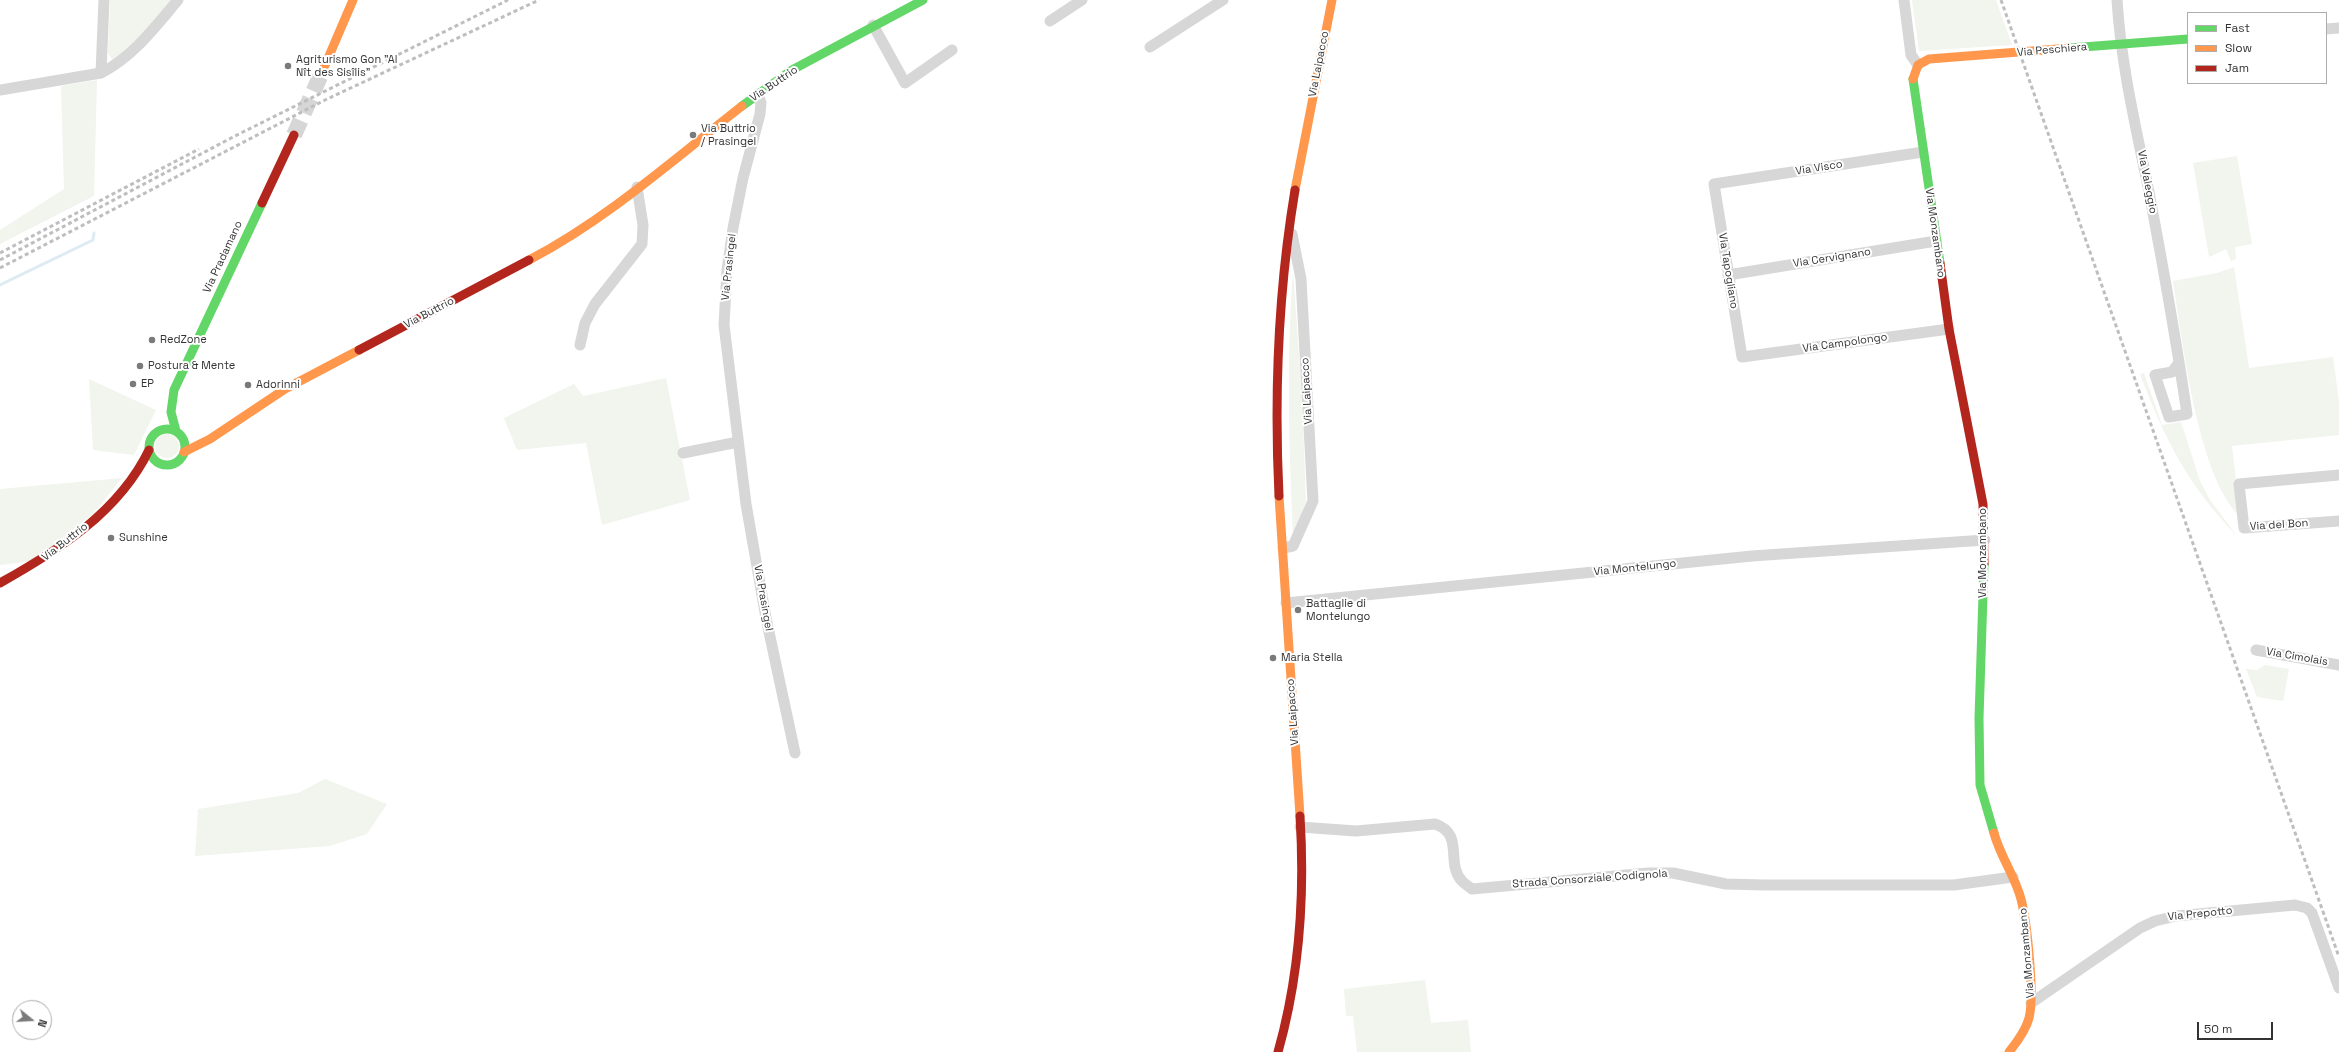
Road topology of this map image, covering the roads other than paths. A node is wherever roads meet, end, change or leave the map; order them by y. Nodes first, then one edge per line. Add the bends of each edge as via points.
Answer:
1 (104, 0) edge
2 (178, 0) edge
3 (353, 0) edge
4 (923, 0) edge
5 (1082, 0) edge
6 (1222, 0) edge
7 (1332, 0) edge
8 (1904, 0) edge
9 (2117, 0) edge
10 (1050, 21) dead end
11 (873, 25) junction
12 (2339, 28) edge
13 (2327, 29) edge
14 (2187, 39) edge
15 (2120, 44) junction
16 (1150, 47) dead end
17 (952, 50) dead end
18 (1918, 65) junction
19 (323, 70) tunnel mouth
20 (101, 73) junction
21 (0, 90) edge
22 (758, 94) junction
23 (294, 135) tunnel mouth
24 (1923, 152) junction
25 (1714, 184) joint
26 (637, 187) junction
27 (1290, 224) junction
28 (1936, 241) junction
29 (1728, 275) junction
30 (1949, 329) junction
31 (580, 345) dead end
32 (1742, 358) joint
33 (2179, 363) junction
34 (174, 390) junction
35 (177, 432) junction
36 (218, 432) junction
37 (154, 434) junction
38 (738, 442) junction
39 (149, 450) junction
40 (184, 452) junction
41 (683, 453) dead end
42 (168, 464) junction
43 (2339, 475) edge
44 (123, 492) junction
45 (2339, 521) edge
46 (1985, 540) junction
47 (1283, 548) junction
48 (0, 583) edge
49 (1286, 603) junction
50 (2256, 650) dead end
51 (2339, 665) edge
52 (795, 753) dead end
53 (1300, 827) junction
54 (2013, 877) junction
55 (2339, 988) edge
56 (2031, 1003) junction
57 (1278, 1052) edge
58 (2008, 1052) edge

1 - 20 street
2 - 20 street via 130,53 115,66
3 - 19 street
4 - 11 street, Via Buttrio
5 - 10 street
6 - 16 street
7 - 27 street, Via Laipacco
8 - 18 street via 1911,55
9 - 15 street, Via Valeggio
11 - 17 street via 905,83
11 - 22 street, Via Buttrio via 792,70
12 - 13 street
14 - 15 street, Via Peschiera
15 - 18 street, Via Peschiera via 1928,59
15 - 33 street, Via Valeggio
18 - 24 street, Via Monzambano via 1913,77
20 - 21 street
22 - 26 street, Via Buttrio
22 - 38 street, Via Prasingel via 761,103 760,114 738,202 727,270 724,310
23 - 34 street, Via Pradamano
24 - 25 street, Via Visco
24 - 28 street, Via Monzambano
25 - 29 street, Via Tapogliano
26 - 31 street via 643,225 642,244 594,304 585,323
26 - 36 street, Via Buttrio via 601,216 558,245 284,389
27 - 47 street, Via Laipacco via 1283,267 1276,355 1276,411
27 - 47 street, Via Laipacco via 1301,279 1312,501 1293,546
28 - 29 street, Via Cervignano
28 - 30 street, Via Monzambano
29 - 32 street, Via Tapogliano
30 - 32 street, Via Campolongo
30 - 46 street, Via Monzambano via 1976,460 1983,504
33 - 33 street, Via Valeggio via 2172,372 2156,375 2169,417 2187,414
34 - 35 street, Via Pradamano via 170,412
34 - 37 street, Via Pradamano
35 - 36 street, Via Buttrio via 196,437
35 - 37 street, Via Buttrio via 167,429
35 - 40 street via 184,442
36 - 40 street, Via Buttrio
37 - 39 street, Via Buttrio
38 - 41 street
38 - 52 street, Via Prasingel via 766,618
39 - 42 street via 156,461
39 - 44 street, Via Buttrio via 141,469
40 - 42 street, Via Buttrio via 179,459
42 - 44 street, Via Buttrio
43 - 45 street, Via del Bon via 2239,484 2244,528
44 - 48 street, Via Buttrio via 60,548
46 - 49 street, Via Montelungo via 1752,556
46 - 54 street, Via Monzambano via 1979,718 1980,785 1996,837
47 - 49 street, Via Laipacco
49 - 53 street, Via Laipacco
50 - 51 street, Via Cimolais
53 - 54 street, Strada Consorziale Codignola via 1326,830 1377,829 1435,824 1446,828 1451,836 1456,870 1461,881 1472,888 1648,873 1673,873 1726,884 1764,885 1954,885
53 - 57 street, Via Laipacco via 1302,916 1299,956
54 - 56 street, Via Monzambano via 2022,898
55 - 56 street, Via Prepotto via 2312,913 2307,908 2295,905 2155,920
56 - 58 street, Via Monzambano via 2029,1018 2020,1037

